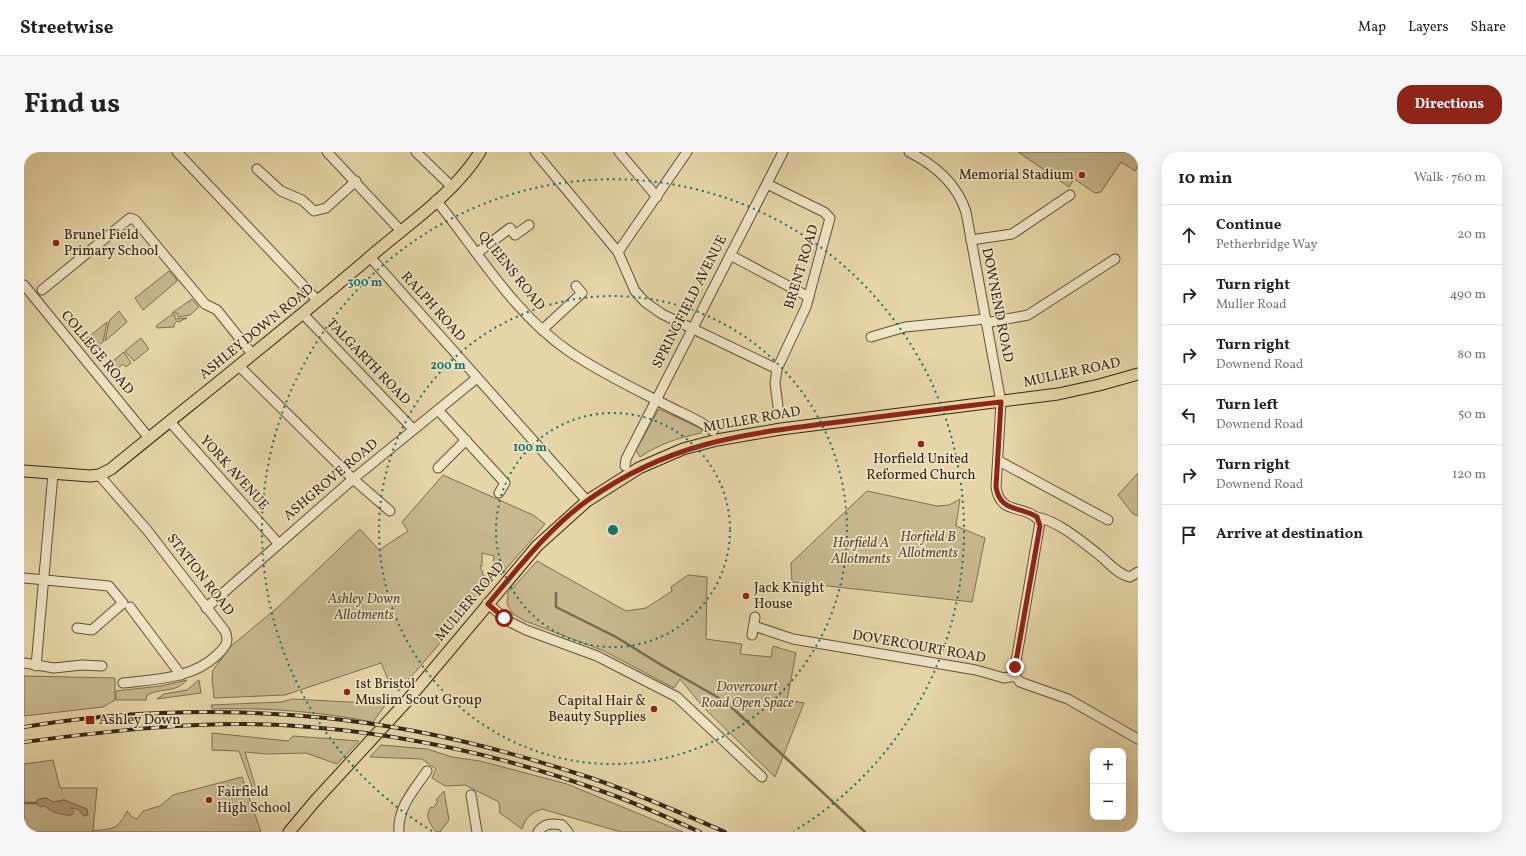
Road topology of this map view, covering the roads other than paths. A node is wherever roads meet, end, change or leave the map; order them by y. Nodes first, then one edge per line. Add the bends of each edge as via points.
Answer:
1 (177, 152) edge
2 (327, 152) edge
3 (416, 152) edge
4 (480, 152) edge
5 (535, 152) edge
6 (619, 152) edge
7 (687, 152) edge
8 (783, 152) edge
9 (909, 152) edge
10 (257, 169) dead end
11 (356, 181) junction
12 (767, 184) junction
13 (452, 187) junction
14 (1070, 194) dead end
15 (657, 197) junction
16 (436, 200) junction
17 (529, 224) dead end
18 (401, 231) junction
19 (971, 240) junction
20 (618, 252) junction
21 (477, 253) junction
22 (730, 255) junction
23 (370, 257) junction
24 (1115, 259) dead end
25 (24, 285) edge
26 (576, 286) dead end
27 (42, 290) dead end
28 (809, 297) junction
29 (318, 301) junction
30 (303, 314) junction
31 (986, 321) junction
32 (692, 328) junction
33 (542, 330) junction
34 (871, 337) dead end
35 (253, 355) junction
36 (239, 366) junction
37 (777, 369) junction
38 (1138, 374) edge
39 (477, 378) junction
40 (656, 400) junction
41 (1001, 402) junction
42 (438, 410) junction
43 (780, 421) junction
44 (170, 422) junction
45 (413, 429) junction
46 (713, 431) dead end
47 (149, 438) junction
48 (466, 440) junction
49 (999, 461) junction
50 (625, 466) dead end
51 (438, 468) dead end
52 (24, 471) edge
53 (53, 474) junction
54 (99, 475) junction
55 (353, 479) junction
56 (499, 493) dead end
57 (587, 501) junction
58 (390, 511) dead end
59 (1037, 517) junction
60 (1108, 520) dead end
61 (278, 543) junction
62 (1138, 572) edge
63 (24, 578) edge
64 (45, 580) junction
65 (488, 604) junction
66 (130, 607) dead end
67 (206, 608) junction
68 (754, 626) dead end
69 (77, 628) dead end
70 (24, 663) edge
71 (36, 666) junction
72 (102, 666) dead end
73 (180, 675) junction
74 (1015, 676) junction
75 (123, 683) dead end
76 (1138, 739) edge
77 (427, 777) dead end
78 (762, 777) dead end
79 (471, 795) dead end
80 (289, 832) edge
81 (399, 832) edge
82 (478, 832) edge
83 (538, 832) edge
84 (568, 832) edge

1 - 29 street
2 - 11 street
3 - 13 street
4 - 13 main road, ASHLEY DOWN ROAD via 470,169
5 - 20 street
6 - 15 street
7 - 15 street
8 - 12 street, SPRINGFIELD AVENUE
9 - 19 street, DOWNEND ROAD via 936,169 957,190 966,212
10 - 11 street via 281,191 302,200 314,211 326,208
11 - 18 street
12 - 22 street, SPRINGFIELD AVENUE
12 - 28 street, BRENT ROAD via 830,217
13 - 16 main road, ASHLEY DOWN ROAD
14 - 19 street via 1012,234
15 - 20 street
16 - 18 main road, ASHLEY DOWN ROAD
16 - 21 street, QUEENS ROAD
17 - 21 street via 515,235 510,228
18 - 23 main road, ASHLEY DOWN ROAD
19 - 31 street, DOWNEND ROAD
20 - 32 street via 635,291 644,302
21 - 33 street, QUEENS ROAD via 511,297
22 - 28 street
22 - 32 street, SPRINGFIELD AVENUE
23 - 29 main road, ASHLEY DOWN ROAD
23 - 39 street, RALPH ROAD
24 - 31 street via 1028,315
25 - 47 street, COLLEGE ROAD
26 - 33 street via 582,293
27 - 35 street via 130,218 135,220 205,304 217,310
28 - 37 street, BRENT ROAD
29 - 30 main road, ASHLEY DOWN ROAD
30 - 35 main road, ASHLEY DOWN ROAD
30 - 45 street, TALGARTH ROAD
31 - 34 street via 905,327
31 - 41 street, DOWNEND ROAD
32 - 37 street
32 - 40 street, SPRINGFIELD AVENUE
33 - 40 street, QUEENS ROAD via 604,373
35 - 36 main road, ASHLEY DOWN ROAD
36 - 44 main road, ASHLEY DOWN ROAD
36 - 55 street
37 - 43 street, BRENT ROAD
38 - 41 main road, MULLER ROAD via 1100,386
39 - 42 street, ASHGROVE ROAD
39 - 57 street, RALPH ROAD
40 - 46 street, QUEENS ROAD
40 - 50 street, SPRINGFIELD AVENUE
41 - 43 main road, MULLER ROAD
41 - 49 street, DOWNEND ROAD
42 - 45 street, ASHGROVE ROAD
42 - 48 street
43 - 57 main road, MULLER ROAD via 683,450 639,468
44 - 47 main road, ASHLEY DOWN ROAD
44 - 61 street, YORK AVENUE
45 - 55 street, ASHGROVE ROAD
47 - 54 main road, ASHLEY DOWN ROAD via 111,469
48 - 51 street
48 - 56 street via 505,483
49 - 59 street, DOWNEND ROAD via 996,487 1001,502
49 - 60 street
52 - 53 main road
53 - 54 main road
53 - 64 street
54 - 67 street, STATION ROAD via 147,530
55 - 58 street
55 - 61 street, ASHGROVE ROAD
57 - 65 main road, MULLER ROAD via 537,546
59 - 62 street, DOWNEND ROAD via 1052,522 1124,575 1132,576
59 - 74 street via 1040,526
61 - 67 street, ASHGROVE ROAD
63 - 64 street
64 - 69 street via 109,586 123,603 92,630
64 - 71 street
65 - 78 street via 508,621 526,630 597,656 677,697
65 - 80 main road, MULLER ROAD via 406,702
66 - 73 street
67 - 73 street, STATION ROAD via 225,631 228,642 202,667
68 - 74 street, DOVERCOURT ROAD via 798,640 976,670 1004,678
70 - 71 street
71 - 72 street
73 - 75 street, STATION ROAD
74 - 76 street via 1020,682 1068,699
77 - 81 street via 404,805 399,818
79 - 82 street
83 - 84 street via 553,823 562,825

